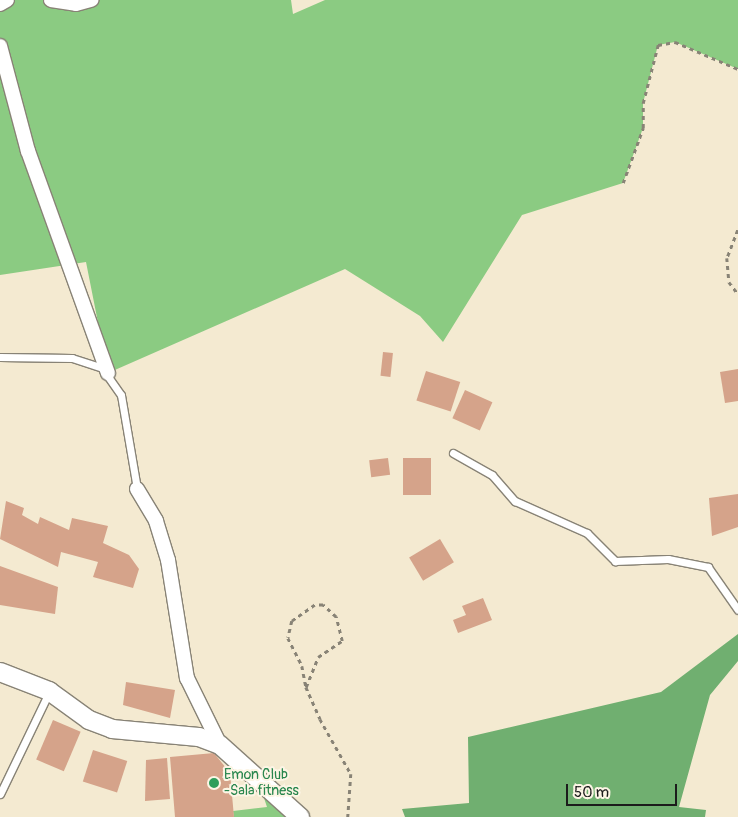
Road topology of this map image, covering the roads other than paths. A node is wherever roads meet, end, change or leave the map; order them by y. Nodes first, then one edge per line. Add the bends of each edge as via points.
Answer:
1 (7, 0) edge
2 (51, 0) edge
3 (91, 0) edge
4 (0, 4) edge
5 (0, 46) edge
6 (0, 358) edge
7 (108, 373) junction
8 (453, 453) dead end
9 (137, 489) joint
10 (738, 610) edge
11 (0, 672) edge
12 (49, 691) junction
13 (220, 745) junction
14 (0, 794) edge
15 (300, 817) edge

1 - 4 street
2 - 3 street via 76,4
5 - 7 street via 28,151
6 - 7 lane via 72,358
7 - 9 lane via 121,395
8 - 10 lane via 492,475 515,501 587,533 615,561 632,564 668,558 708,567
9 - 13 street via 156,521 168,560 187,678
11 - 12 street
12 - 13 street via 89,720 112,730 199,737
12 - 14 lane
13 - 15 street

